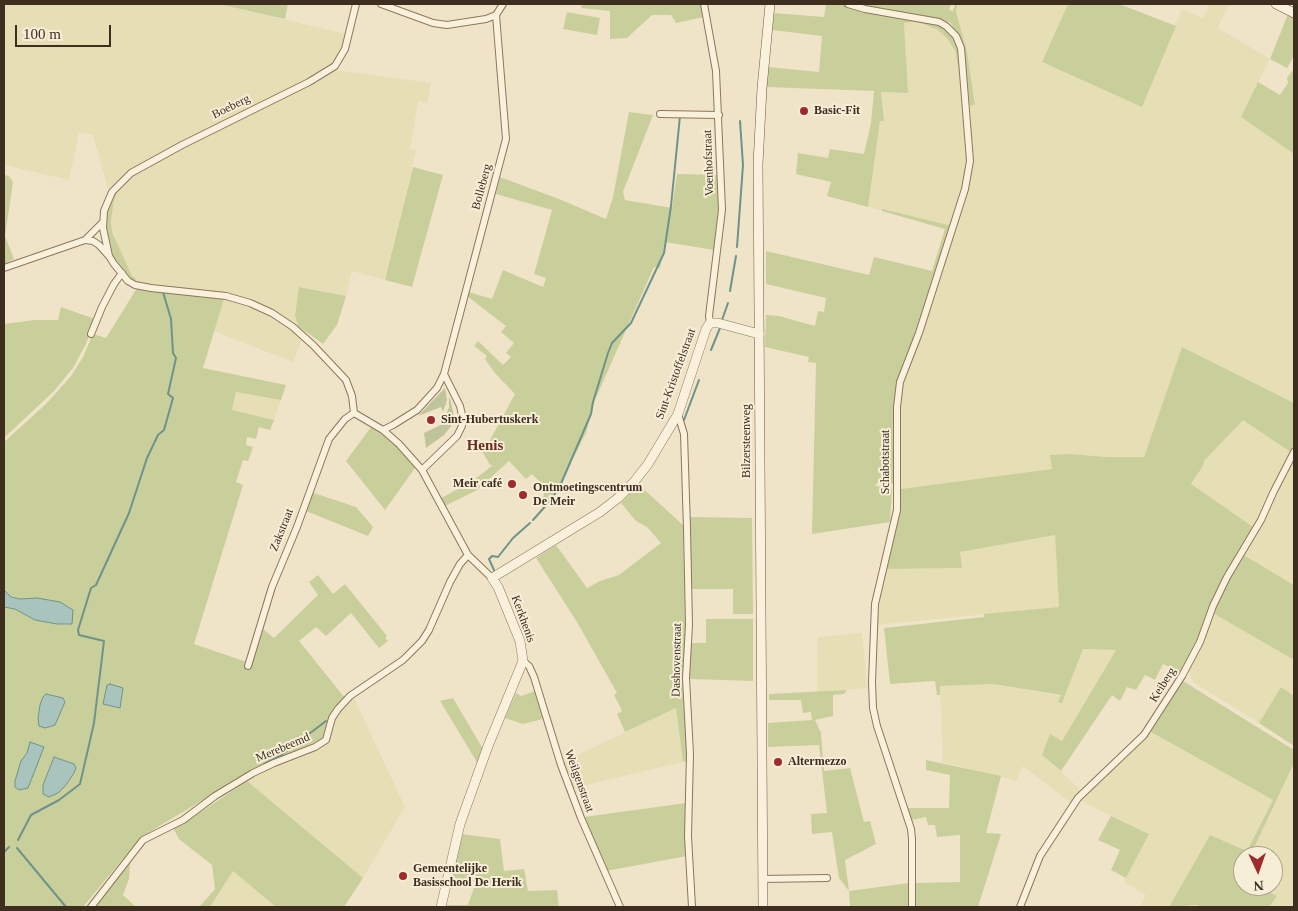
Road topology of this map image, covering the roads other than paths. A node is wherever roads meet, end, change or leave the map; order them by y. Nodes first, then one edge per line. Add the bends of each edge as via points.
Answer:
1 (356, 4) edge
2 (381, 4) edge
3 (503, 4) edge
4 (704, 4) edge
5 (770, 4) edge
6 (848, 4) edge
7 (1276, 4) edge
8 (1294, 13) edge
9 (496, 14) junction
10 (660, 114) dead end
11 (719, 115) junction
12 (103, 222) junction
13 (85, 240) junction
14 (109, 256) junction
15 (4, 268) edge
16 (122, 274) junction
17 (710, 323) junction
18 (91, 334) dead end
19 (759, 334) junction
20 (444, 374) junction
21 (354, 412) junction
22 (678, 414) junction
23 (383, 430) junction
24 (1294, 452) edge
25 (422, 470) junction
26 (468, 555) junction
27 (492, 578) junction
28 (523, 661) junction
29 (248, 666) dead end
30 (827, 878) dead end
31 (762, 880) junction
32 (91, 907) edge
33 (441, 907) edge
34 (620, 907) edge
35 (692, 907) edge
36 (763, 907) edge
37 (912, 907) edge
38 (1020, 907) edge

1 - 12 street, Boeberg via 345,49 335,66 131,173 112,192
2 - 9 street via 447,25 486,19
3 - 9 street
4 - 11 street, Voenhofstraat via 716,71
5 - 19 main road, Bilzersteenweg via 758,155
6 - 37 street, Schabotstraat via 939,22 956,36 961,48 970,160 965,189 900,382 897,510 875,604 873,708 911,830
7 - 8 main road
9 - 20 street, Bolleberg via 506,139
10 - 11 street
11 - 17 street, Voenhofstraat via 722,210
12 - 13 street, Boeberg
12 - 14 street, Boeberg
13 - 14 street, Boeberg via 100,245
13 - 15 street, Boeberg
14 - 16 street, Boeberg
16 - 18 street via 114,284
16 - 21 street, Boeberg via 135,285 226,296 272,313 310,341 346,380
17 - 19 main road, Sint-Kristoffelstraat
17 - 22 main road, Sint-Kristoffelstraat
19 - 31 main road, Bilzersteenweg
20 - 23 street, Bolleberg via 437,388 417,410
20 - 25 street via 460,406 462,426 457,436
21 - 23 street, Kerkhenis
21 - 29 street, Zakstraat via 329,439 272,587
22 - 27 main road, Sint-Kristoffelstraat via 648,464 618,498
22 - 35 street, Dashovenstraat via 684,434 690,625 686,678
23 - 25 street, Kerkhenis
24 - 38 street, Keiberg via 1261,520 1227,577 1182,676 1144,734 1078,798 1040,856
25 - 26 street, Kerkhenis
26 - 27 street, Kerkhenis
26 - 32 street, Merebeemd via 450,582 422,641 403,660 350,696 338,709 326,740 254,773 183,820 150,835
27 - 28 main road, Kerkhenis via 520,641
28 - 33 main road, Kerkhenis via 460,824
28 - 34 street, Weilgenstraat via 534,677 581,818
30 - 31 street
31 - 36 main road, Bilzersteenweg

